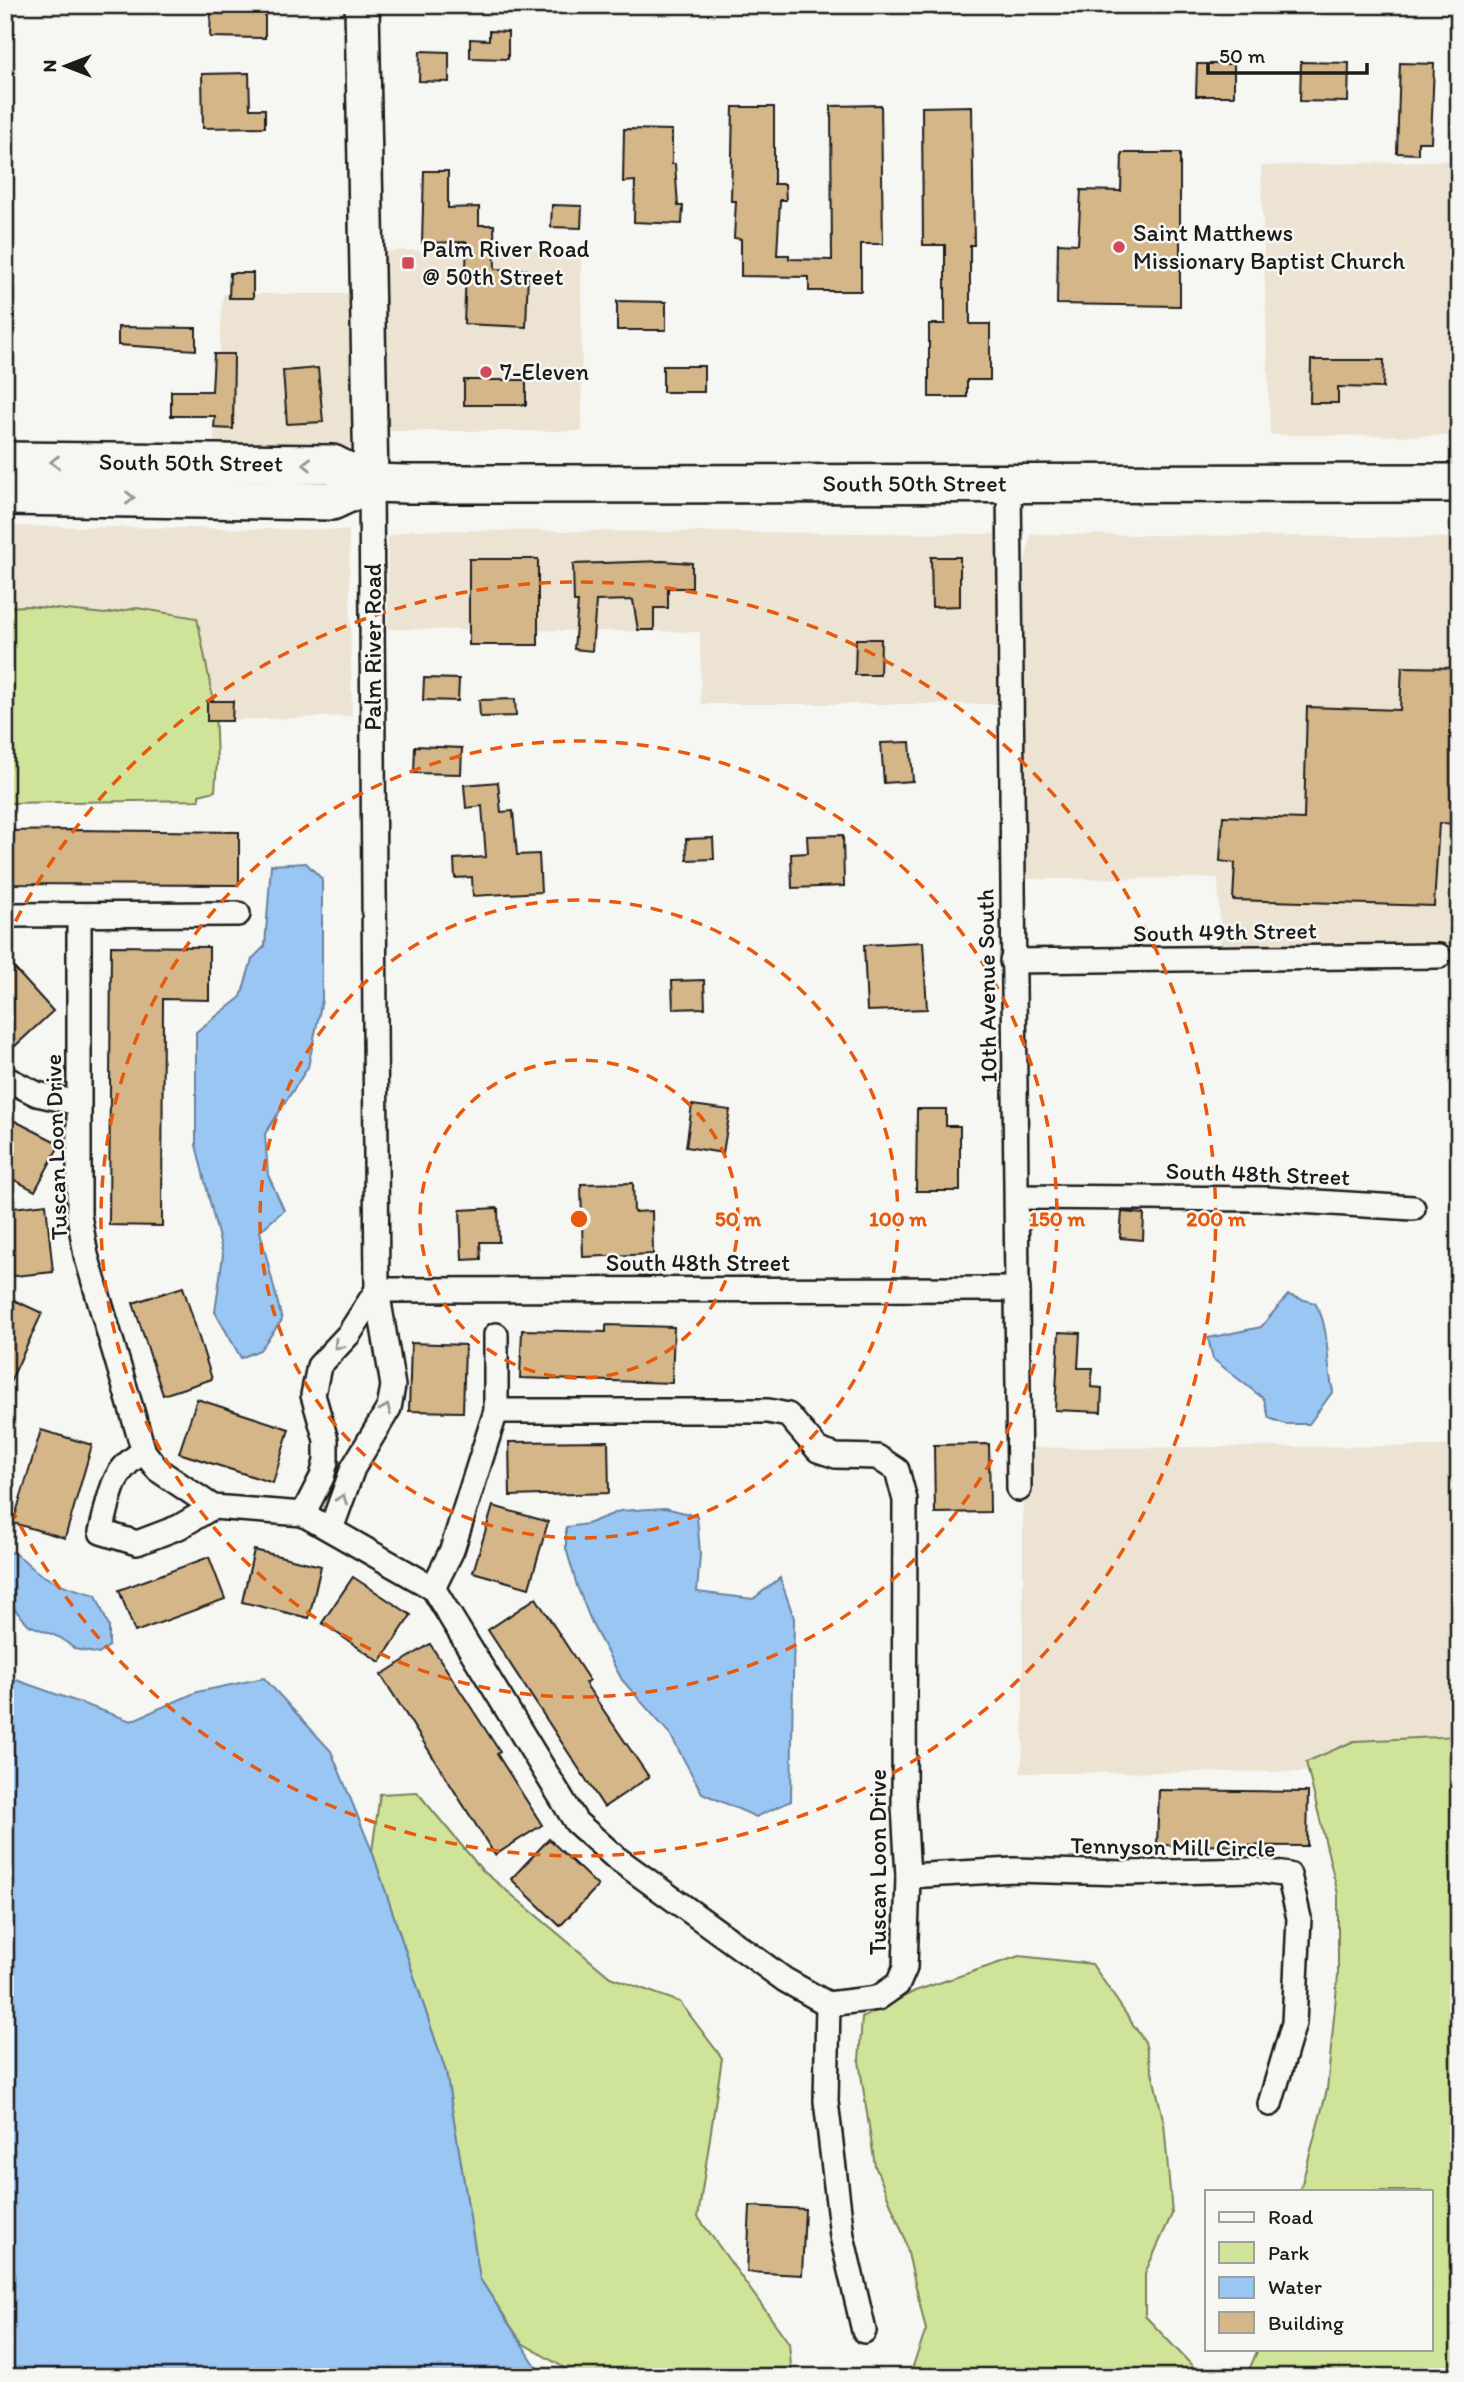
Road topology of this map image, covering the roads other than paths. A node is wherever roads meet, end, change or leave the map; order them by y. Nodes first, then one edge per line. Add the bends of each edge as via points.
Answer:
1 (362, 5) edge
2 (5, 461) edge
3 (371, 483) junction
4 (1009, 483) junction
5 (1459, 483) edge
6 (5, 496) edge
7 (238, 914) dead end
8 (5, 915) edge
9 (79, 915) junction
10 (1439, 956) dead end
11 (1012, 961) junction
12 (5, 1078) edge
13 (78, 1103) junction
14 (1017, 1197) junction
15 (1413, 1208) dead end
16 (1018, 1289) junction
17 (377, 1290) junction
18 (496, 1335) dead end
19 (496, 1411) junction
20 (326, 1440) junction
21 (144, 1452) junction
22 (363, 1452) junction
23 (1019, 1489) dead end
24 (213, 1507) junction
25 (303, 1514) junction
26 (331, 1529) junction
27 (433, 1588) junction
28 (908, 1876) junction
29 (828, 2004) junction
30 (1270, 2104) dead end
31 (864, 2331) dead end

1 - 3 street, Palm River Road
3 -> 2 main road, South 50th Street via 332,464
3 - 4 main road, South 50th Street
6 -> 3 main road, South 50th Street via 332,501
3 - 17 street, Palm River Road
4 - 5 main road, South 50th Street
4 - 11 street, 10th Avenue South
7 - 9 street
8 - 9 street
9 - 13 street, Tuscan Loon Drive
10 - 11 street, South 49th Street
11 - 14 street, 10th Avenue South
12 - 13 street via 37,1094
13 - 21 street, Tuscan Loon Drive via 79,1214 86,1255
14 - 15 street, South 48th Street via 1267,1199
14 - 16 street, 10th Avenue South
16 - 17 street, South 48th Street
16 - 23 street, 10th Avenue South
17 -> 20 street via 349,1334 320,1366 313,1395
22 -> 17 street, Palm River Road via 389,1408 393,1386
18 - 19 street
19 - 27 street via 452,1550
19 - 28 street, Tuscan Loon Drive via 768,1411 788,1415 818,1450 836,1456 877,1457 897,1470 905,1500
20 - 22 street
20 - 25 street via 322,1477
21 - 24 street, Tuscan Loon Drive via 158,1470
21 - 24 street via 129,1459 117,1473 101,1532 137,1543 179,1527
26 -> 22 street, Palm River Road
24 - 25 street, Tuscan Loon Drive
25 - 26 street, Tuscan Loon Drive
26 - 27 street, Tuscan Loon Drive
27 - 29 street, Tuscan Loon Drive via 576,1822 626,1866 785,1980
28 - 29 street, Tuscan Loon Drive via 905,1968 898,1984 878,1998
28 - 30 street, Tennyson Mill Circle via 1013,1870 1254,1870 1289,1875 1299,1918 1294,2023
29 - 31 street via 826,2101 842,2236

